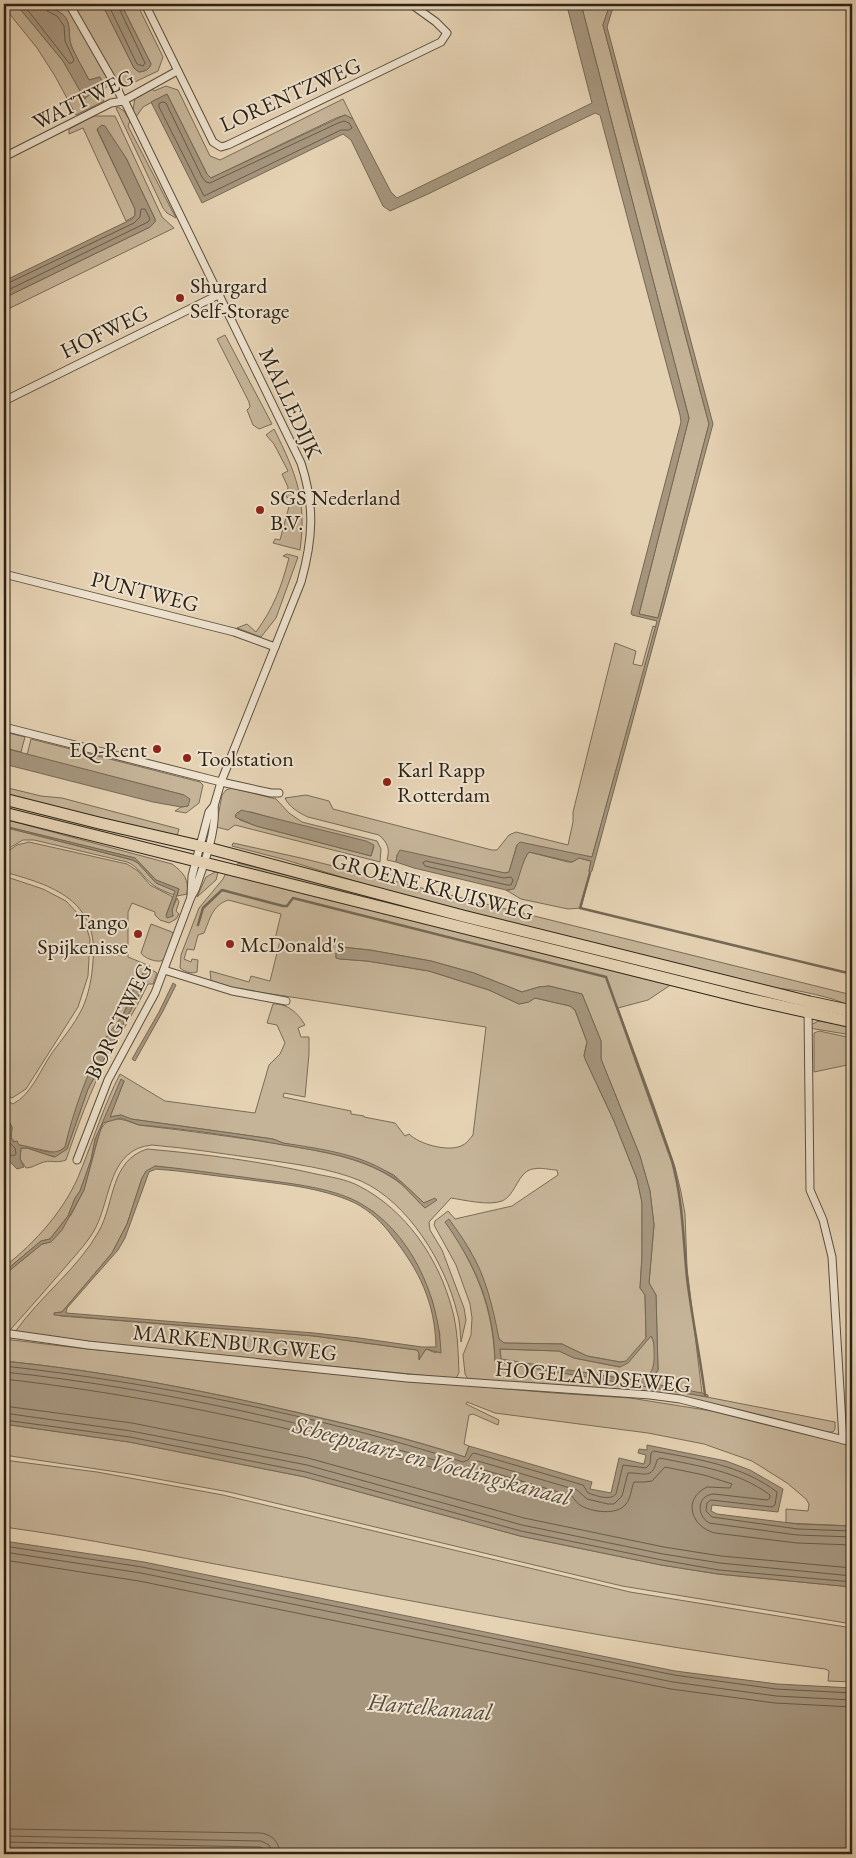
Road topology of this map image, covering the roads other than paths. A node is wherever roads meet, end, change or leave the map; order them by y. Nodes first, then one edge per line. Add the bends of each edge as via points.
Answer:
1 (69, 4) edge
2 (145, 4) edge
3 (411, 4) edge
4 (177, 71) junction
5 (123, 101) junction
6 (4, 157) edge
7 (220, 294) junction
8 (4, 401) edge
9 (4, 574) edge
10 (275, 648) junction
11 (4, 727) edge
12 (221, 782) junction
13 (279, 793) dead end
14 (4, 799) edge
15 (4, 813) edge
16 (204, 847) junction
17 (200, 863) junction
18 (164, 970) junction
19 (286, 1001) dead end
20 (809, 1008) junction
21 (852, 1011) edge
22 (852, 1022) edge
23 (77, 1160) dead end
24 (4, 1333) edge
25 (463, 1382) joint
26 (843, 1440) junction
27 (852, 1442) edge

1 - 5 street, MALLEDIJK
2 - 4 street, LORENTZWEG
3 - 4 street, LORENTZWEG via 447,33 441,42 228,145 221,147 214,142
4 - 5 street, WATTWEG
5 - 6 street, WATTWEG via 111,103
5 - 7 street, MALLEDIJK
7 - 8 street, HOFWEG
7 - 10 street, MALLEDIJK via 301,463 309,487 312,532 309,555
9 - 10 street, PUNTWEG via 234,632
10 - 12 street, MALLEDIJK
11 - 12 street
12 - 13 street
12 - 16 street, MALLEDIJK via 210,812
14 - 16 main road, GROENE KRUISWEG
15 - 17 main road, GROENE KRUISWEG
16 - 17 street, MALLEDIJK
16 - 20 main road, GROENE KRUISWEG
17 - 18 street, BORGTWEG via 195,890
17 - 20 main road, GROENE KRUISWEG
18 - 19 street via 232,991
18 - 23 street, BORGTWEG via 108,1080
20 - 21 main road, GROENE KRUISWEG
20 - 22 main road, GROENE KRUISWEG
20 - 26 street via 810,1190 832,1257
24 - 25 street, MARKENBURGWEG via 88,1345
25 - 26 street, HOGELANDSEWEG via 680,1399
26 - 27 street, HOGELANDSEWEG

